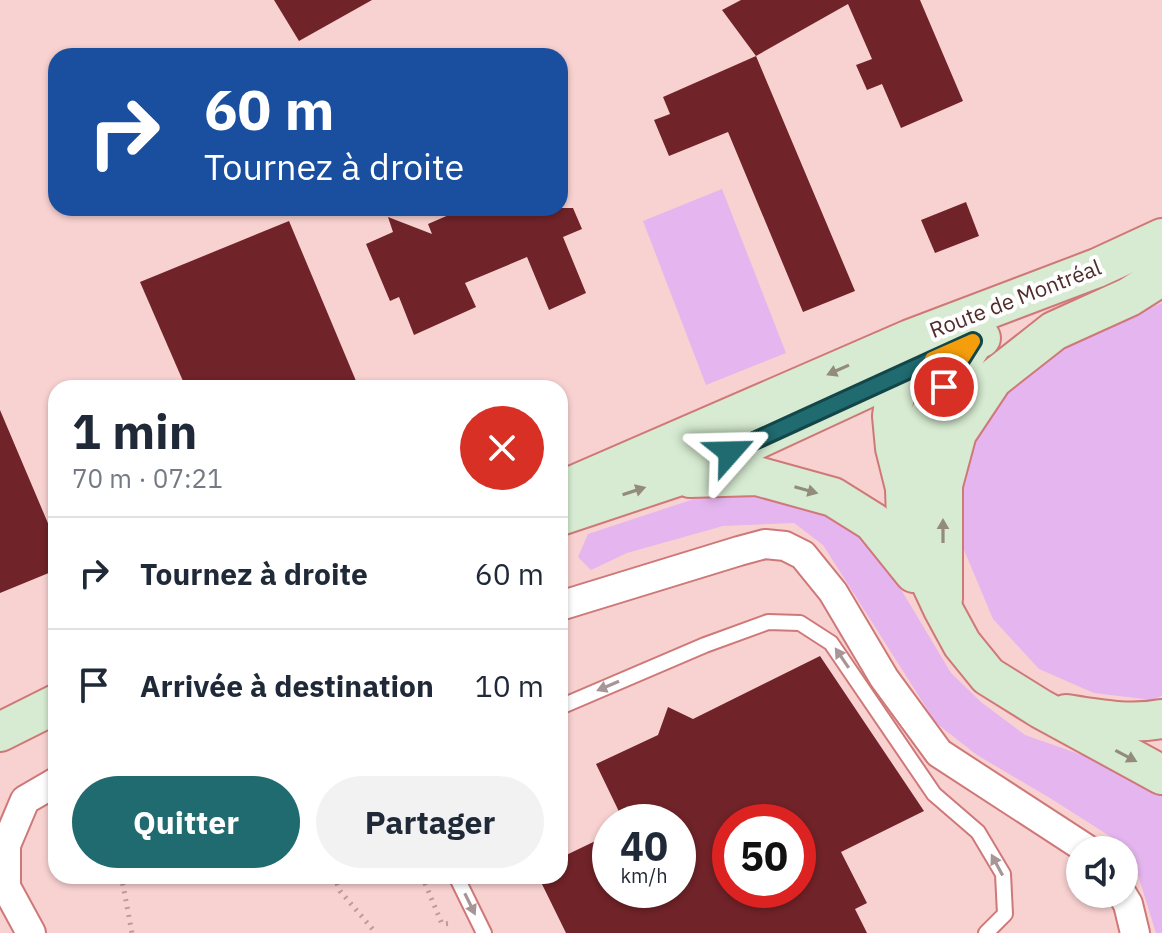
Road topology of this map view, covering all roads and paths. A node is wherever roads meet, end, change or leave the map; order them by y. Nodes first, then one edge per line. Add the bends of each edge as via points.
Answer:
1 (1162, 238) edge
2 (1162, 266) edge
3 (1097, 268) junction
4 (1162, 276) edge
5 (973, 341) junction
6 (904, 356) junction
7 (674, 478) junction
8 (568, 488) edge
9 (905, 488) junction
10 (568, 513) edge
11 (568, 599) edge
12 (943, 609) junction
13 (48, 700) edge
14 (568, 704) edge
15 (48, 707) edge
16 (1041, 709) junction
17 (1162, 719) edge
18 (7, 720) edge
19 (1162, 775) edge
20 (48, 787) edge
21 (1066, 836) edge
22 (123, 884) edge
23 (337, 884) edge
24 (460, 884) edge
25 (1129, 908) edge
26 (442, 924) dead end
27 (31, 933) edge
28 (132, 933) edge
29 (376, 933) edge
30 (435, 933) edge
31 (484, 933) edge
32 (986, 933) edge
33 (1135, 933) edge

1 - 3 main road, Route de Montréal
2 - 5 main road, Route de Montréal
3 - 5 main road
3 - 6 main road, Route de Montréal
12 -> 4 main road via 943,485 964,422 993,379 1054,331
5 - 6 main road, Route de Montréal
5 - 9 main road via 929,416
6 - 7 main road, Route de Montréal
6 -> 8 main road, Route de Montréal
6 - 9 main road via 892,416
10 -> 7 main road, Route de Montréal
7 -> 12 main road via 757,476 833,497 873,522
9 - 12 main road via 913,545
11 - 21 street via 765,544 785,546 803,555 833,592 884,678 939,753
12 - 16 main road via 988,676
13 - 18 lane
32 -> 14 lane via 1005,914 1003,874 997,863 978,832 934,794 831,643 800,623 768,622
15 - 18 main road
16 - 17 main road via 1094,719
16 -> 19 main road
20 - 27 street via 25,800 6,845 6,887
22 - 28 path
23 - 29 path
24 -> 31 lane
25 - 33 street
26 - 30 path

